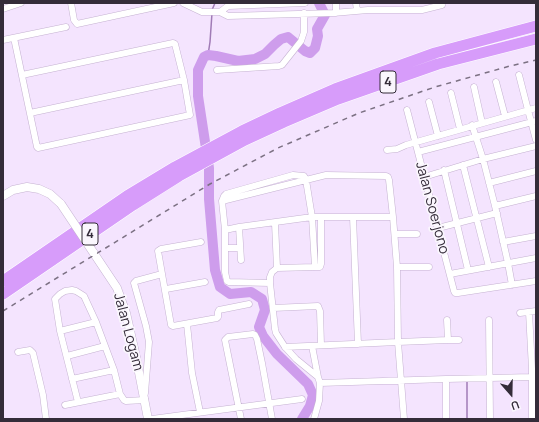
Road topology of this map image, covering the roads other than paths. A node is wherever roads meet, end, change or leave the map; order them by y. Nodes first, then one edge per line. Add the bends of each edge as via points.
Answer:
1 (21, 3) edge
2 (71, 3) edge
3 (174, 3) edge
4 (184, 3) edge
5 (301, 3) edge
6 (336, 3) edge
7 (356, 3) edge
8 (368, 3) edge
9 (442, 5) dead end
10 (395, 6) edge
11 (407, 6) edge
12 (4, 7) edge
13 (368, 10) junction
14 (357, 11) junction
15 (218, 12) junction
16 (302, 13) junction
17 (336, 13) junction
18 (536, 26) edge
19 (66, 27) dead end
20 (14, 38) junction
21 (536, 39) edge
22 (3, 40) edge
23 (217, 70) dead end
24 (22, 75) junction
25 (519, 75) dead end
26 (184, 80) junction
27 (496, 82) dead end
28 (474, 87) dead end
29 (451, 94) dead end
30 (429, 102) dead end
31 (536, 108) edge
32 (407, 110) dead end
33 (528, 110) junction
34 (30, 112) junction
35 (505, 116) junction
36 (533, 122) edge
37 (482, 123) junction
38 (472, 125) junction
39 (460, 129) junction
40 (244, 136) junction
41 (438, 136) junction
42 (476, 137) junction
43 (536, 140) edge
44 (415, 142) junction
45 (536, 146) edge
46 (387, 150) dead end
47 (418, 152) junction
48 (483, 159) junction
49 (463, 165) junction
50 (444, 170) junction
51 (536, 171) edge
52 (177, 172) junction
53 (424, 176) junction
54 (306, 180) junction
55 (489, 183) junction
56 (3, 196) edge
57 (536, 196) edge
58 (495, 206) junction
59 (497, 214) junction
60 (353, 217) junction
61 (393, 217) junction
62 (312, 218) junction
63 (321, 218) junction
64 (477, 218) junction
65 (275, 223) junction
66 (457, 223) junction
67 (239, 227) junction
68 (438, 228) junction
69 (225, 230) junction
70 (395, 234) junction
71 (417, 234) dead end
72 (536, 236) edge
73 (201, 242) dead end
74 (504, 242) junction
75 (225, 248) junction
76 (240, 248) junction
77 (536, 258) edge
78 (241, 260) dead end
79 (508, 263) junction
80 (315, 267) junction
81 (397, 267) junction
82 (429, 267) dead end
83 (489, 267) junction
84 (277, 268) junction
85 (468, 270) junction
86 (162, 274) junction
87 (450, 274) junction
88 (3, 281) edge
89 (536, 281) edge
90 (205, 282) dead end
91 (270, 283) junction
92 (512, 285) junction
93 (166, 289) junction
94 (3, 294) edge
95 (249, 304) dead end
96 (273, 308) junction
97 (536, 311) edge
98 (529, 312) junction
99 (520, 313) dead end
100 (447, 320) dead end
101 (489, 320) dead end
102 (96, 322) junction
103 (187, 324) junction
104 (60, 331) junction
105 (448, 340) junction
106 (459, 340) dead end
107 (398, 342) junction
108 (358, 344) junction
109 (321, 345) junction
110 (105, 346) junction
111 (285, 346) junction
112 (312, 346) junction
113 (18, 352) dead end
114 (67, 356) junction
115 (534, 369) edge
116 (114, 370) junction
117 (532, 377) junction
118 (490, 378) junction
119 (72, 379) junction
120 (446, 379) junction
121 (319, 380) junction
122 (401, 380) junction
123 (534, 384) edge
124 (120, 394) junction
125 (144, 399) junction
126 (302, 399) dead end
127 (78, 402) junction
128 (270, 403) junction
129 (65, 405) dead end
130 (238, 408) junction
131 (200, 412) junction
132 (46, 419) edge
133 (148, 419) edge
134 (152, 419) edge
135 (241, 419) edge
136 (272, 419) edge
137 (314, 419) edge
138 (404, 419) edge
139 (446, 419) edge
140 (490, 419) edge
141 (532, 419) edge

1 - 12 street
2 - 3 street via 77,24
4 - 15 street via 202,12
5 - 15 street via 228,6
5 - 16 street
6 - 17 street
7 - 14 street
8 - 13 street
9 - 11 street via 422,10
10 - 11 street
10 - 13 street
13 - 14 street
14 - 17 street
15 - 16 street via 228,16
16 - 17 street
16 - 23 street via 304,32 284,63 279,66
18 - 40 highway, 4 via 428,56 335,89 280,113
19 - 20 street
20 - 22 street
20 - 24 street
21 - 40 highway, 4 via 438,64
24 - 26 street via 173,43
24 - 34 street
25 - 33 street
26 - 34 street
26 - 34 street via 189,116 39,148
27 - 35 street
28 - 37 street
29 - 39 street
30 - 41 street
31 - 33 street
32 - 44 street, Jalan Soerjono
33 - 35 street
33 - 36 street
35 - 37 street
36 - 42 street
36 - 43 street
37 - 38 street
38 - 39 street
38 - 42 street
39 - 41 street
40 - 52 highway, 4
41 - 44 street
42 - 47 street
42 - 48 street
44 - 46 street
44 - 47 street, Jalan Soerjono
45 - 48 street
47 - 53 street, Jalan Soerjono
48 - 49 street
48 - 55 street
49 - 50 street
49 - 64 street
50 - 53 street
50 - 66 street
51 - 55 street
52 - 88 highway, 4 via 127,196
52 - 94 highway, 4
53 - 68 street, Jalan Soerjono
54 - 61 street via 326,175 386,176 389,180
54 - 62 street
54 - 69 street via 304,176 293,175 226,194 222,201
55 - 58 street
56 - 125 street, Jalan Logam, bridge via 26,187 50,194 61,204 117,288 126,313
57 - 58 street
58 - 59 street
59 - 64 street
59 - 74 street
60 - 61 street
60 - 63 street
60 - 108 street
61 - 70 street
62 - 63 street
62 - 65 street
62 - 80 street
63 - 80 street via 321,264 320,267
64 - 66 street
64 - 83 street
65 - 67 street
65 - 84 street
66 - 68 street
66 - 85 street
67 - 69 street
67 - 76 street
68 - 87 street, Jalan Soerjono
69 - 75 street
70 - 71 street
70 - 81 street
72 - 74 street
73 - 86 street via 159,249
74 - 79 street
75 - 76 street
75 - 91 street via 225,272 228,282
76 - 78 street
77 - 79 street
79 - 83 street
79 - 92 street
80 - 84 street
81 - 82 street
81 - 107 street
83 - 85 street
84 - 91 street via 272,272
85 - 87 street
86 - 93 street
86 - 125 street via 134,283 149,342
87 - 92 street, Jalan Soerjono via 455,293
89 - 92 street
90 - 93 street
91 - 96 street
93 - 103 street via 171,324
95 - 103 street via 219,310 218,318
96 - 109 street via 318,306
96 - 111 street via 275,329
97 - 98 street
98 - 99 street
98 - 115 street
100 - 105 street
101 - 118 street
102 - 104 street
102 - 104 street via 84,296 76,291 65,291 55,299
102 - 110 street
103 - 131 street via 192,373
104 - 114 street
105 - 106 street
105 - 107 street
107 - 108 street
107 - 122 street
108 - 109 street
109 - 112 street
110 - 114 street
110 - 116 street
111 - 112 street
111 - 121 street
112 - 121 street
113 - 132 street via 30,350 33,353
114 - 119 street
115 - 117 street
116 - 119 street
116 - 124 street
117 - 118 street
117 - 123 street
118 - 120 street
118 - 140 street
119 - 127 street
120 - 122 street
120 - 139 street
121 - 122 street
121 - 137 street via 319,401
122 - 138 street
123 - 141 street
124 - 125 street via 126,401
124 - 127 street
125 - 133 street, Jalan Logam
126 - 128 street
127 - 129 street
128 - 130 street
128 - 130 street via 255,335 228,337 225,340
128 - 136 street
130 - 131 street
130 - 135 street
131 - 134 street

